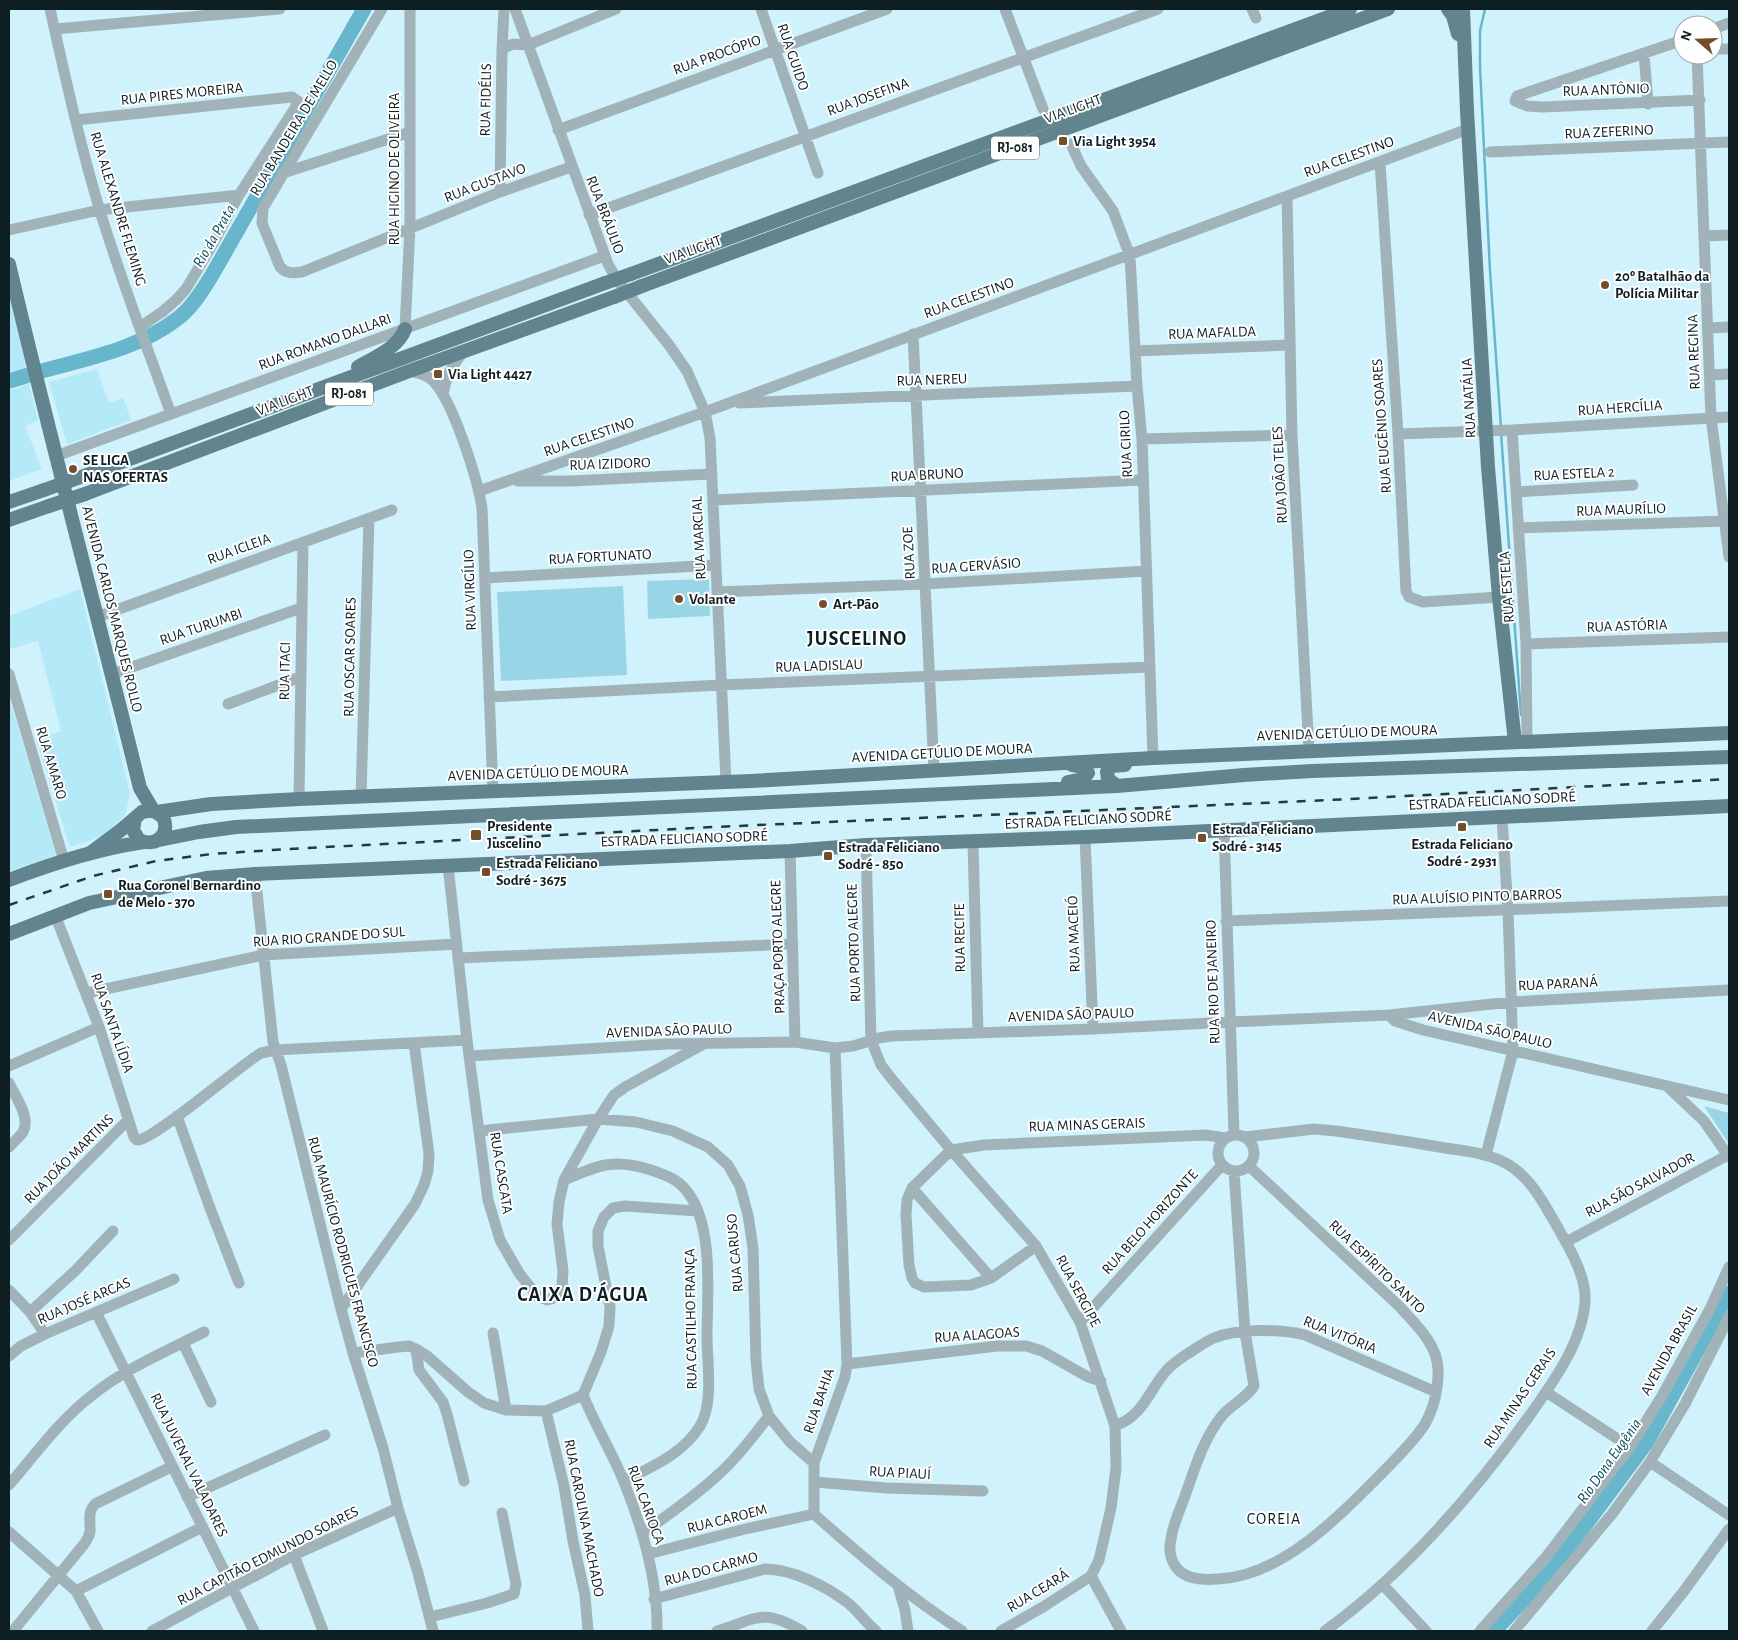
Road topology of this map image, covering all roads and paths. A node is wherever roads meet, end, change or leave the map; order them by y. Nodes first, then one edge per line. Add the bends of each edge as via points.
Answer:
1 (50, 9) edge
2 (280, 9) edge
3 (382, 9) edge
4 (410, 9) edge
5 (504, 9) edge
6 (515, 9) edge
7 (616, 9) edge
8 (761, 9) edge
9 (887, 9) edge
10 (1005, 9) edge
11 (1158, 9) edge
12 (1350, 9) edge
13 (1388, 9) edge
14 (1448, 9) edge
15 (1463, 9) edge
16 (203, 12) edge
17 (54, 29) junction
18 (1673, 43) edge
19 (528, 45) junction
20 (502, 48) junction
21 (774, 50) junction
22 (1464, 52) junction
23 (1644, 52) junction
24 (1023, 58) junction
25 (1698, 65) edge
26 (1700, 100) junction
27 (1648, 104) junction
28 (1043, 109) dead end
29 (76, 120) junction
30 (1468, 129) junction
31 (558, 130) junction
32 (410, 132) junction
33 (805, 136) junction
34 (1729, 142) edge
35 (1702, 143) junction
36 (1072, 144) dead end
37 (1490, 152) dead end
38 (1380, 162) junction
39 (571, 167) junction
40 (818, 172) dead end
41 (283, 173) junction
42 (500, 192) junction
43 (239, 195) junction
44 (1288, 196) junction
45 (99, 210) junction
46 (589, 215) junction
47 (410, 228) junction
48 (9, 230) edge
49 (1729, 235) edge
50 (1705, 236) junction
51 (604, 256) junction
52 (1130, 256) junction
53 (9, 264) edge
54 (280, 267) joint
55 (1729, 327) edge
56 (1709, 328) junction
57 (405, 329) junction
58 (141, 330) junction
59 (913, 334) junction
60 (1289, 345) junction
61 (1135, 351) junction
62 (462, 353) junction
63 (410, 371) junction
64 (1729, 374) edge
65 (1711, 375) junction
66 (331, 384) junction
67 (1137, 386) junction
68 (443, 394) junction
69 (916, 396) junction
70 (728, 404) junction
71 (705, 412) junction
72 (172, 414) junction
73 (1711, 417) junction
74 (1729, 417) edge
75 (1489, 430) junction
76 (1510, 430) junction
77 (1398, 434) junction
78 (1292, 435) junction
79 (1142, 439) junction
80 (56, 456) junction
81 (566, 461) junction
82 (711, 474) junction
83 (1724, 475) edge
84 (1143, 480) junction
85 (509, 481) junction
86 (571, 481) junction
87 (1633, 486) dead end
88 (920, 490) junction
89 (479, 491) junction
90 (1516, 492) junction
91 (713, 500) junction
92 (9, 502) edge
93 (1726, 508) edge
94 (392, 510) dead end
95 (368, 518) junction
96 (9, 520) edge
97 (1725, 521) junction
98 (1518, 528) junction
99 (303, 542) junction
100 (1729, 557) edge
101 (716, 565) junction
102 (1146, 571) junction
103 (485, 578) junction
104 (925, 584) junction
105 (717, 592) junction
106 (1499, 597) junction
107 (301, 608) junction
108 (97, 617) junction
109 (1729, 637) edge
110 (1526, 644) junction
111 (1150, 667) junction
112 (9, 674) edge
113 (112, 674) junction
114 (930, 676) junction
115 (300, 677) junction
116 (721, 685) junction
117 (489, 697) junction
118 (228, 704) dead end
119 (1729, 733) edge
120 (1521, 742) junction
121 (1446, 746) junction
122 (1309, 751) junction
123 (1729, 756) edge
124 (1153, 758) junction
125 (1054, 763) junction
126 (1447, 767) junction
127 (934, 770) junction
128 (726, 782) junction
129 (1117, 786) junction
130 (140, 788) junction
131 (1024, 789) junction
132 (494, 791) junction
133 (361, 797) junction
134 (299, 799) junction
135 (1729, 806) edge
136 (155, 811) junction
137 (136, 816) junction
138 (1502, 817) junction
139 (1224, 829) junction
140 (1085, 837) junction
141 (159, 840) junction
142 (144, 842) junction
143 (973, 842) junction
144 (866, 845) junction
145 (790, 851) junction
146 (90, 853) junction
147 (64, 861) junction
148 (448, 865) junction
149 (255, 874) junction
150 (9, 880) edge
151 (1729, 901) edge
152 (1508, 911) junction
153 (55, 915) junction
154 (1226, 921) junction
155 (9, 934) edge
156 (457, 944) junction
157 (793, 944) junction
158 (263, 955) junction
159 (459, 958) junction
160 (1729, 990) edge
161 (87, 993) junction
162 (1511, 1002) junction
163 (1389, 1015) junction
164 (1230, 1022) junction
165 (99, 1027) junction
166 (1093, 1029) junction
167 (978, 1033) junction
168 (467, 1040) junction
169 (871, 1040) junction
170 (796, 1042) junction
171 (414, 1043) junction
172 (703, 1044) junction
173 (835, 1048) junction
174 (276, 1050) junction
175 (1513, 1051) junction
176 (470, 1056) junction
177 (9, 1066) edge
178 (9, 1083) edge
179 (1666, 1086) junction
180 (1729, 1100) edge
181 (177, 1116) junction
182 (598, 1119) junction
183 (128, 1120) junction
184 (479, 1132) junction
185 (1235, 1136) junction
186 (9, 1147) edge
187 (951, 1150) junction
188 (1486, 1155) junction
189 (1729, 1156) edge
190 (1222, 1165) junction
191 (1250, 1166) junction
192 (1234, 1171) junction
193 (564, 1180) junction
194 (912, 1188) junction
195 (697, 1211) junction
196 (114, 1230) dead end
197 (9, 1240) edge
198 (1566, 1242) junction
199 (1036, 1246) junction
200 (1729, 1267) edge
201 (991, 1278) junction
202 (174, 1279) dead end
203 (239, 1283) dead end
204 (9, 1290) edge
205 (341, 1309) junction
206 (30, 1312) junction
207 (96, 1312) junction
208 (1729, 1318) edge
209 (1080, 1322) junction
210 (204, 1332) dead end
211 (1245, 1332) junction
212 (493, 1333) dead end
213 (45, 1334) junction
214 (183, 1342) junction
215 (416, 1349) junction
216 (353, 1352) junction
217 (9, 1356) edge
218 (847, 1364) junction
219 (126, 1371) junction
220 (1101, 1381) junction
221 (1436, 1392) junction
222 (1546, 1392) junction
223 (583, 1395) junction
224 (211, 1402) dead end
225 (506, 1410) junction
226 (546, 1411) junction
227 (769, 1416) junction
228 (1115, 1426) junction
229 (325, 1435) dead end
230 (1630, 1448) junction
231 (1650, 1462) junction
232 (814, 1463) junction
233 (171, 1467) junction
234 (464, 1481) dead end
235 (624, 1481) junction
236 (815, 1482) junction
237 (9, 1485) edge
238 (984, 1491) dead end
239 (187, 1497) junction
240 (398, 1508) junction
241 (502, 1513) dead end
242 (814, 1514) junction
243 (1729, 1515) edge
244 (202, 1527) junction
245 (1729, 1529) edge
246 (9, 1532) edge
247 (643, 1533) junction
248 (648, 1554) junction
249 (294, 1555) junction
250 (59, 1575) junction
251 (1091, 1576) junction
252 (1383, 1585) junction
253 (898, 1586) junction
254 (233, 1588) junction
255 (76, 1591) junction
256 (654, 1599) junction
257 (430, 1617) junction
258 (13, 1631) edge
259 (98, 1631) edge
260 (152, 1631) edge
261 (254, 1631) edge
262 (323, 1631) edge
263 (433, 1631) edge
264 (588, 1631) edge
265 (657, 1631) edge
266 (717, 1631) edge
267 (802, 1631) edge
268 (876, 1631) edge
269 (908, 1631) edge
270 (962, 1631) edge
271 (1001, 1631) edge
272 (1121, 1631) edge
273 (1325, 1631) edge
274 (1426, 1631) edge
275 (1480, 1631) edge
276 (1514, 1631) edge
277 (1652, 1631) edge

1 - 17 street, RUA ALEXANDRE FLEMING
2 - 16 street
3 - 41 street, RUA BANDEIRA DE MELLO
4 - 32 street, RUA HIGINO DE OLIVEIRA
5 - 20 street, RUA FIDÉLIS
6 - 19 street, RUA BRÁULIO
7 - 19 street
8 - 21 street, RUA GUIDO
9 - 21 street, RUA PROCÓPIO
10 - 24 street
11 - 24 street, RUA JOSEFINA
12 - 66 main road, VIA LIGHT / RJ-081, bridge
13 - 62 main road, VIA LIGHT / RJ-081, bridge
14 - 22 main road, RUA NATÁLIA
15 - 22 main road, RUA NATÁLIA
16 - 17 street
17 - 29 street, RUA ALEXANDRE FLEMING
18 - 23 street
19 - 20 street via 513,44
19 - 31 street, RUA BRÁULIO
20 - 42 street, RUA FIDÉLIS
21 - 31 street, RUA PROCÓPIO
21 - 33 street, RUA GUIDO
22 - 30 main road, RUA NATÁLIA
23 - 27 street
23 - 27 street, RUA ANTÔNIO via 1517,96 1515,101 1543,107
24 - 28 street
24 - 33 street, RUA JOSEFINA
25 - 26 street, RUA REGINA
26 - 27 street, RUA ANTÔNIO
26 - 35 street, RUA REGINA
29 - 43 street, RUA PIRES MOREIRA via 292,97 298,102 295,108
29 - 45 street, RUA ALEXANDRE FLEMING
30 - 38 street, RUA CELESTINO
30 - 75 main road, RUA NATÁLIA
31 - 39 street, RUA BRÁULIO
32 - 41 street
32 - 47 street, RUA HIGINO DE OLIVEIRA
33 - 40 street, RUA GUIDO
33 - 46 street, RUA JOSEFINA
34 - 35 street, RUA ZEFERINO
35 - 37 street, RUA ZEFERINO
35 - 50 street, RUA REGINA
36 - 52 street, RUA CIRILO via 1081,166 1113,211
38 - 44 street, RUA CELESTINO
38 - 77 street, RUA EUGÊNIO SOARES
39 - 42 street, RUA GUSTAVO
39 - 46 street, RUA BRÁULIO
41 - 54 street, RUA BANDEIRA DE MELLO via 261,215
42 - 47 street, RUA GUSTAVO
43 - 45 street
43 - 58 street via 186,288
44 - 52 street, RUA CELESTINO
44 - 60 street, RUA JOÃO TELES
45 - 48 street
45 - 58 street, RUA ALEXANDRE FLEMING
46 - 51 street, RUA BRÁULIO
47 - 54 street, RUA GUSTAVO via 302,272 286,272
47 - 57 street, RUA HIGINO DE OLIVEIRA
49 - 50 street
50 - 56 street, RUA REGINA
51 - 57 street, RUA ROMANO DALLARI
51 - 71 street, RUA BRÁULIO via 617,280 680,360
52 - 59 street, RUA CELESTINO
52 - 61 street, RUA CIRILO
53 - 80 main road, AVENIDA CARLOS MARQUES ROLLO
55 - 56 street
56 - 65 street, RUA REGINA
57 - 66 main road via 389,349
57 - 72 street, RUA ROMANO DALLARI
58 - 72 street, RUA ALEXANDRE FLEMING
59 - 69 street, RUA ZOE
59 - 70 street, RUA CELESTINO
60 - 61 street, RUA MAFALDA
60 - 78 street, RUA JOÃO TELES
61 - 67 street, RUA CIRILO
62 - 63 main road, VIA LIGHT / RJ-081
62 - 68 street via 448,374
63 - 68 street, RUA VIRGÍLIO via 428,377
63 - 96 main road, VIA LIGHT / RJ-081, bridge
64 - 65 street
65 - 73 street, RUA REGINA
66 - 92 main road, VIA LIGHT / RJ-081, bridge
67 - 69 street, RUA NEREU
67 - 79 street, RUA CIRILO
68 - 89 street, RUA VIRGÍLIO
69 - 70 street, RUA NEREU
69 - 88 street, RUA ZOE
70 - 71 street, RUA CELESTINO
71 - 81 street, RUA CELESTINO
71 - 82 street, RUA MARCIAL
72 - 80 street, RUA ROMANO DALLARI
73 - 74 street, RUA HERCÍLIA
73 - 76 street, RUA HERCÍLIA
73 - 83 street, RUA REGINA
75 - 76 street, RUA HERCÍLIA
75 - 77 street, RUA HERCÍLIA
75 - 106 main road, RUA NATÁLIA
76 - 90 street, RUA ESTELA
77 - 106 street, RUA EUGÊNIO SOARES via 1406,591 1410,597 1423,602
78 - 79 street
78 - 122 street, RUA JOÃO TELES
79 - 84 street, RUA CIRILO
80 - 108 main road, AVENIDA CARLOS MARQUES ROLLO
81 - 85 street, RUA CELESTINO
81 - 86 street
82 - 86 street, RUA IZIDORO
82 - 91 street, RUA MARCIAL
83 - 93 street, RUA REGINA
84 - 88 street, RUA BRUNO
84 - 102 street, RUA CIRILO
85 - 86 street, RUA IZIDORO
85 - 89 street, RUA CELESTINO
87 - 90 street, RUA ESTELA 2
88 - 91 street, RUA BRUNO
88 - 104 street, RUA ZOE
89 - 103 street, RUA VIRGÍLIO
90 - 98 street, RUA ESTELA
91 - 101 street, RUA MARCIAL
93 - 97 street, RUA REGINA
94 - 95 street, RUA ICLEIA
95 - 99 street, RUA ICLEIA
95 - 133 street, RUA OSCAR SOARES
97 - 98 street, RUA MAURÍLIO
97 - 100 street, RUA REGINA
98 - 110 street, RUA ESTELA
99 - 107 street, RUA ITACI
99 - 108 street, RUA ICLEIA
101 - 103 street, RUA FORTUNATO
101 - 105 street, RUA MARCIAL
102 - 104 street, RUA GERVÁSIO
102 - 111 street, RUA CIRILO
103 - 117 street, RUA VIRGÍLIO
104 - 105 street, RUA GERVÁSIO
104 - 114 street, RUA ZOE
105 - 116 street, RUA MARCIAL
106 - 120 main road, RUA NATÁLIA
107 - 113 street, RUA TURUMBI
107 - 115 street, RUA ITACI
108 - 113 main road, AVENIDA CARLOS MARQUES ROLLO
109 - 110 street, RUA ASTÓRIA
110 - 120 street, RUA ESTELA
111 - 114 street, RUA LADISLAU
111 - 124 street, RUA CIRILO
112 - 147 street, RUA AMARO
113 - 130 main road, AVENIDA CARLOS MARQUES ROLLO
114 - 116 street, RUA LADISLAU
114 - 127 street, RUA ZOE
115 - 118 street
115 - 134 street, RUA ITACI
116 - 117 street, RUA LADISLAU
116 - 128 street, RUA MARCIAL
117 - 132 street, RUA VIRGÍLIO
119 - 120 main road, AVENIDA GETÚLIO DE MOURA
120 - 121 main road, AVENIDA GETÚLIO DE MOURA
121 - 122 main road, AVENIDA GETÚLIO DE MOURA
121 - 126 main road
122 - 124 main road, AVENIDA GETÚLIO DE MOURA
123 - 126 main road
124 - 125 main road, AVENIDA GETÚLIO DE MOURA
124 - 129 main road via 1147,763 1111,766 1107,776
125 - 127 main road, AVENIDA GETÚLIO DE MOURA
125 - 131 main road via 1082,766 1088,772 1083,779
126 - 129 main road via 1244,775
127 - 128 main road, AVENIDA GETÚLIO DE MOURA
128 - 132 main road, AVENIDA GETÚLIO DE MOURA
129 - 131 main road
130 - 136 main road, AVENIDA CARLOS MARQUES ROLLO
130 - 137 main road, AVENIDA CARLOS MARQUES ROLLO
131 - 141 main road via 236,827
132 - 133 main road, AVENIDA GETÚLIO DE MOURA
133 - 134 main road, AVENIDA GETÚLIO DE MOURA
134 - 136 main road, AVENIDA GETÚLIO DE MOURA
135 - 138 main road, ESTRADA FELICIANO SODRÉ
136 - 137 main road via 144,810
136 - 141 main road via 163,817 166,825
137 - 142 main road via 133,832
137 - 146 main road
138 - 139 main road, ESTRADA FELICIANO SODRÉ
138 - 152 street
139 - 140 main road, ESTRADA FELICIANO SODRÉ
139 - 154 street, RUA RIO DE JANEIRO
140 - 143 main road, ESTRADA FELICIANO SODRÉ
140 - 166 street, RUA MACEIÓ
141 - 142 main road
142 - 146 main road
143 - 144 main road, ESTRADA FELICIANO SODRÉ
143 - 167 street, RUA RECIFE
144 - 145 main road, ESTRADA FELICIANO SODRÉ
144 - 169 street, RUA PORTO ALEGRE
145 - 148 main road, ESTRADA FELICIANO SODRÉ
145 - 157 street, PRAÇA PORTO ALEGRE
146 - 147 main road
147 - 150 main road
148 - 149 main road, ESTRADA FELICIANO SODRÉ
148 - 156 street, RUA CASCATA
149 - 153 main road, ESTRADA FELICIANO SODRÉ via 206,878 89,903
149 - 158 street, RUA MAURÍCIO RODRIGUES FRANCISCO
151 - 152 street, RUA ALUÍSIO PINTO BARROS
152 - 154 street, RUA ALUÍSIO PINTO BARROS
152 - 162 street
153 - 155 main road, ESTRADA FELICIANO SODRÉ
153 - 161 street, RUA SANTA LÍDIA
154 - 164 street, RUA RIO DE JANEIRO
156 - 158 street, RUA RIO GRANDE DO SUL
156 - 159 street, RUA CASCATA
157 - 159 street
157 - 170 street, PRAÇA PORTO ALEGRE
158 - 161 street, RUA RIO GRANDE DO SUL
158 - 174 street, RUA MAURÍCIO RODRIGUES FRANCISCO via 271,1036
159 - 168 street, RUA CASCATA
160 - 162 street, RUA PARANÁ
161 - 165 street, RUA SANTA LÍDIA
162 - 163 street, RUA PARANÁ
162 - 175 street
163 - 164 street, AVENIDA SÃO PAULO
163 - 175 street, AVENIDA SÃO PAULO via 1395,1021 1423,1030
164 - 166 street, AVENIDA SÃO PAULO
164 - 185 street, RUA RIO DE JANEIRO
165 - 177 street
165 - 183 street, RUA SANTA LÍDIA
166 - 167 street, AVENIDA SÃO PAULO
167 - 169 street, AVENIDA SÃO PAULO via 891,1036
168 - 171 street
168 - 176 street, RUA CASCATA
169 - 173 street, AVENIDA SÃO PAULO
169 - 187 street, RUA SERGIPE via 881,1066
170 - 172 street, AVENIDA SÃO PAULO
170 - 173 street, AVENIDA SÃO PAULO
171 - 174 street
171 - 205 street via 429,1154 424,1185 415,1204
172 - 176 street, AVENIDA SÃO PAULO
172 - 182 street, RUA CASCATA via 625,1086 614,1095
173 - 218 street, RUA BAHIA
174 - 181 street via 256,1056
174 - 205 street, RUA MAURÍCIO RODRIGUES FRANCISCO
175 - 179 street, AVENIDA SÃO PAULO
175 - 188 street
176 - 184 street, RUA CASCATA
178 - 186 street via 25,1121 22,1134
179 - 180 street, AVENIDA SÃO PAULO
179 - 189 street, AVENIDA SÃO PAULO via 1704,1121
181 - 183 street, RUA SANTA LÍDIA via 138,1140
181 - 203 street
182 - 184 street, RUA CARUSO
182 - 193 street, RUA CASCATA
182 - 227 street, RUA CARUSO via 636,1122 673,1131 708,1147 728,1165 740,1186 748,1215 757,1370 759,1389
183 - 197 street, RUA JOÃO MARTINS
184 - 193 street, RUA CASCATA via 488,1200 500,1240 529,1286 537,1296 547,1300 554,1298 562,1287 557,1224
185 - 187 street, RUA MINAS GERAIS via 993,1144
185 - 188 street, RUA MINAS GERAIS via 1314,1129
185 - 190 street via 1219,1148
185 - 191 street via 1250,1140 1255,1150
187 - 194 street
187 - 199 street, RUA SERGIPE
188 - 198 street, RUA MINAS GERAIS via 1509,1164 1528,1180
189 - 198 street, RUA SÃO SALVADOR
190 - 192 street
190 - 209 street, RUA BELO HORIZONTE
191 - 192 street
191 - 221 street, RUA ESPÍRITO SANTO via 1421,1330 1434,1352 1438,1368
192 - 211 street
193 - 195 street, RUA CASTILHO FRANÇA via 589,1169 624,1163 659,1173 678,1183 689,1194
194 - 201 street
194 - 201 street via 906,1215 909,1265 916,1283 924,1287 972,1285
195 - 223 street via 626,1206 614,1208 604,1217 598,1231 598,1246 610,1306 609,1326
195 - 235 street, RUA CASTILHO FRANÇA via 703,1228 708,1288 706,1413 686,1443 666,1460
196 - 206 street
198 - 222 street, RUA MINAS GERAIS via 1581,1274 1585,1301 1581,1325 1571,1349
199 - 201 street
199 - 209 street, RUA SERGIPE
200 - 230 street, AVENIDA BRASIL via 1710,1308
202 - 207 street, RUA JOSÉ ARCAS
204 - 206 street
205 - 216 street, RUA MAURÍCIO RODRIGUES FRANCISCO
206 - 213 street
207 - 213 street, RUA JOSÉ ARCAS
207 - 219 street, RUA JUVENAL VALADARES
208 - 231 street via 1685,1404
209 - 220 street, RUA SERGIPE
210 - 214 street
211 - 221 street, RUA VITÓRIA via 1288,1330 1305,1335
211 - 221 street, RUA ESPÍRITO SANTO via 1254,1386 1225,1411 1213,1427 1201,1451 1170,1540 1171,1560 1187,1576 1207,1580 1234,1578 1262,1569 1302,1546 1394,1460 1424,1424
211 - 228 street, RUA VITÓRIA via 1211,1339 1175,1362 1133,1417
212 - 225 street
213 - 217 street, RUA JOSÉ ARCAS
214 - 219 street
214 - 224 street
215 - 216 street via 409,1346
215 - 225 street via 484,1403
215 - 234 street via 419,1370 448,1414
216 - 240 street, RUA MAURÍCIO RODRIGUES FRANCISCO
218 - 220 street, RUA ALAGOAS via 997,1346 1026,1346
218 - 232 street, RUA BAHIA
219 - 233 street, RUA JUVENAL VALADARES
219 - 237 street via 89,1397
220 - 228 street, RUA SERGIPE
222 - 230 street
222 - 252 street, RUA MINAS GERAIS via 1480,1482 1428,1541
223 - 226 street
223 - 235 street, RUA CARIOCA
225 - 226 street
226 - 264 street, RUA CAROLINA MACHADO via 585,1595
227 - 232 street, RUA CARUSO via 790,1442
227 - 247 street via 720,1473
228 - 251 street, RUA SERGIPE via 1116,1468 1111,1508 1099,1560
229 - 239 street
230 - 275 street, AVENIDA BRASIL via 1546,1557
231 - 243 street
231 - 276 street via 1612,1514
232 - 236 street, RUA BAHIA
233 - 239 street, RUA JUVENAL VALADARES
233 - 250 street via 95,1504 89,1516 89,1534
235 - 247 street, RUA CARIOCA
236 - 238 street, RUA PIAUÍ
236 - 242 street, RUA BAHIA
239 - 244 street, RUA JUVENAL VALADARES
240 - 249 street, RUA CAPITÃO EDMUNDO SOARES
240 - 257 street, RUA MAURÍCIO RODRIGUES FRANCISCO
241 - 257 street via 516,1584 514,1594
242 - 248 street, RUA CAROEM
242 - 253 street
244 - 254 street, RUA JUVENAL VALADARES
244 - 255 street
245 - 277 street
246 - 250 street
247 - 248 street, RUA CARIOCA
248 - 256 street, RUA CARIOCA
249 - 254 street, RUA CAPITÃO EDMUNDO SOARES
249 - 262 street
250 - 255 street
250 - 258 street
251 - 271 street, RUA CEARÁ
251 - 272 street
252 - 273 street, RUA MINAS GERAIS
252 - 274 street
253 - 269 street via 906,1610
253 - 270 street
254 - 260 street, RUA CAPITÃO EDMUNDO SOARES
254 - 261 street, RUA JUVENAL VALADARES
255 - 259 street
256 - 265 street, RUA CARIOCA
256 - 268 street, RUA DO CARMO via 765,1569 778,1569 834,1594
257 - 263 street, RUA MAURÍCIO RODRIGUES FRANCISCO
266 - 267 street via 767,1616

